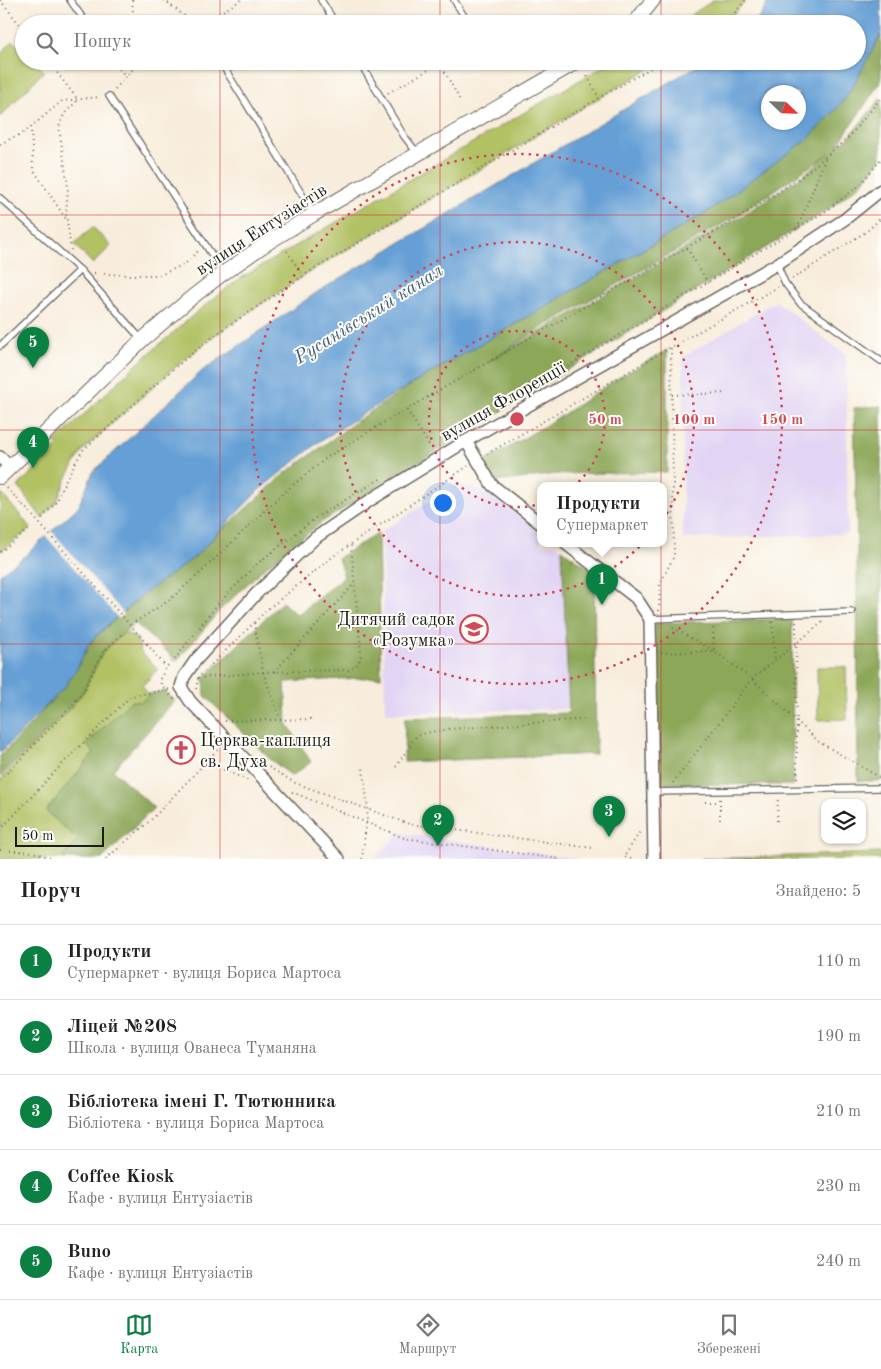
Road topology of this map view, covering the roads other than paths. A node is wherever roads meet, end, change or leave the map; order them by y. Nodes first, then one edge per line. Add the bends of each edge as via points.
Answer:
1 (70, 0) edge
2 (321, 0) edge
3 (454, 0) edge
4 (653, 0) edge
5 (81, 15) edge
6 (330, 15) edge
7 (463, 15) edge
8 (641, 15) edge
9 (226, 70) edge
10 (364, 70) edge
11 (563, 70) edge
12 (109, 96) road end
13 (418, 154) junction
14 (881, 190) edge
15 (0, 198) edge
16 (314, 214) junction
17 (777, 264) junction
18 (80, 270) junction
19 (222, 274) junction
20 (142, 340) junction
21 (0, 346) edge
22 (881, 360) edge
23 (466, 441) junction
24 (4, 472) edge
25 (537, 521) edge
26 (570, 547) edge
27 (852, 612) dead end
28 (654, 619) junction
29 (881, 788) edge
30 (652, 792) junction
31 (339, 859) edge
32 (654, 859) edge

1 - 5 lane
2 - 6 lane
3 - 7 lane
4 - 8 street
9 - 16 lane
10 - 13 lane
11 - 13 street, вулиця Ентузіастів
12 - 19 lane
13 - 16 street, вулиця Ентузіастів
14 - 17 street, вулиця Флоренції via 845,219
15 - 18 lane
16 - 19 street, вулиця Ентузіастів
17 - 22 lane via 785,283 800,303
17 - 23 street, вулиця Флоренції
18 - 20 lane
18 - 21 lane
19 - 20 street, вулиця Ентузіастів
20 - 24 street, вулиця Ентузіастів
23 - 25 street via 492,485
23 - 31 street, вулиця Флоренції via 315,538 250,599 184,677 181,687 190,701
26 - 28 street via 636,598
27 - 28 lane
28 - 30 street via 651,654
29 - 30 lane
30 - 32 street

